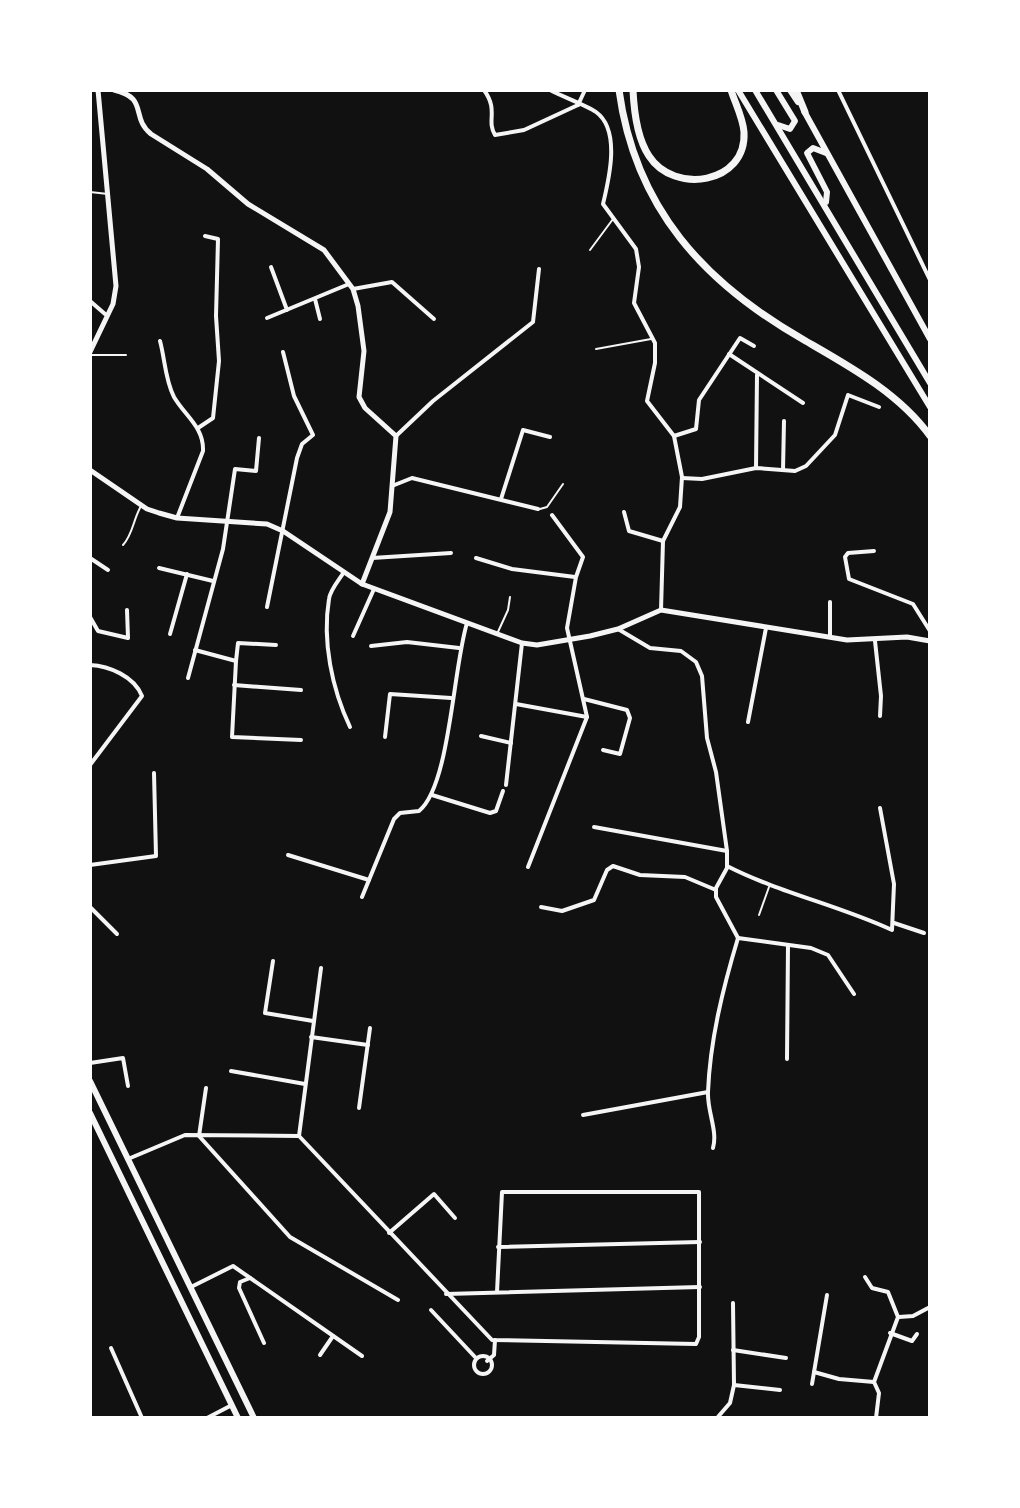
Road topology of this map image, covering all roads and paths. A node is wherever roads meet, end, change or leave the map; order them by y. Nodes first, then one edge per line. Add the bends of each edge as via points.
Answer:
1 (98, 90) edge
2 (114, 90) edge
3 (484, 90) edge
4 (550, 90) edge
5 (585, 90) edge
6 (619, 90) edge
7 (633, 90) edge
8 (731, 90) edge
9 (738, 90) edge
10 (755, 90) edge
11 (776, 90) edge
12 (793, 90) edge
13 (838, 90) edge
14 (578, 105) junction
15 (805, 112) joint
16 (772, 120) junction
17 (826, 153) junction
18 (90, 192) edge
19 (109, 194) junction
20 (826, 204) junction
21 (614, 218) junction
22 (205, 236) dead end
23 (590, 250) dead end
24 (271, 267) dead end
25 (539, 269) dead end
26 (930, 280) edge
27 (351, 286) junction
28 (315, 299) junction
29 (90, 301) edge
30 (287, 310) junction
31 (105, 314) junction
32 (267, 318) dead end
33 (320, 319) dead end
34 (434, 319) dead end
35 (927, 326) edge
36 (653, 339) junction
37 (930, 339) edge
38 (160, 341) dead end
39 (754, 346) dead end
40 (596, 349) dead end
41 (283, 352) dead end
42 (90, 354) edge
43 (729, 354) junction
44 (126, 355) dead end
45 (757, 375) junction
46 (930, 383) edge
47 (803, 403) dead end
48 (879, 407) dead end
49 (930, 407) edge
50 (784, 421) dead end
51 (198, 428) junction
52 (396, 436) junction
53 (674, 436) junction
54 (930, 436) edge
55 (550, 437) dead end
56 (259, 438) dead end
57 (756, 468) junction
58 (90, 470) edge
59 (783, 470) junction
60 (682, 478) junction
61 (563, 484) dead end
62 (390, 487) junction
63 (501, 499) junction
64 (141, 505) junction
65 (538, 509) joint
66 (624, 512) dead end
67 (552, 515) dead end
68 (177, 518) junction
69 (227, 521) junction
70 (283, 531) junction
71 (663, 541) junction
72 (123, 545) dead end
73 (874, 551) dead end
74 (451, 553) dead end
75 (90, 558) edge
76 (370, 558) junction
77 (476, 558) dead end
78 (159, 568) dead end
79 (108, 570) dead end
80 (344, 572) junction
81 (187, 574) junction
82 (576, 577) junction
83 (213, 581) junction
84 (362, 584) junction
85 (374, 589) junction
86 (510, 597) dead end
87 (830, 602) dead end
88 (267, 607) dead end
89 (127, 610) dead end
90 (661, 610) junction
91 (90, 617) edge
92 (467, 623) junction
93 (766, 628) junction
94 (618, 629) junction
95 (930, 631) edge
96 (170, 634) dead end
97 (496, 635) junction
98 (353, 636) dead end
99 (830, 637) junction
100 (569, 640) junction
101 (875, 641) junction
102 (930, 641) edge
103 (522, 643) junction
104 (276, 645) dead end
105 (371, 646) dead end
106 (459, 648) junction
107 (195, 650) junction
108 (236, 661) junction
109 (90, 665) edge
110 (188, 678) dead end
111 (234, 685) junction
112 (301, 690) dead end
113 (451, 698) junction
114 (584, 699) junction
115 (516, 704) junction
116 (880, 716) dead end
117 (587, 717) junction
118 (748, 722) dead end
119 (350, 727) dead end
120 (481, 736) dead end
121 (385, 737) dead end
122 (301, 740) dead end
123 (511, 743) junction
124 (603, 750) dead end
125 (90, 765) edge
126 (154, 773) dead end
127 (432, 795) junction
128 (880, 808) dead end
129 (594, 827) dead end
130 (727, 851) junction
131 (288, 855) dead end
132 (90, 865) edge
133 (727, 866) junction
134 (528, 867) dead end
135 (369, 880) junction
136 (769, 887) junction
137 (716, 890) junction
138 (362, 897) dead end
139 (90, 907) edge
140 (541, 907) dead end
141 (759, 915) dead end
142 (894, 923) junction
143 (924, 933) dead end
144 (117, 934) dead end
145 (738, 938) junction
146 (788, 945) junction
147 (273, 961) dead end
148 (321, 968) dead end
149 (854, 994) dead end
150 (313, 1021) junction
151 (370, 1028) dead end
152 (311, 1037) junction
153 (368, 1045) junction
154 (787, 1059) dead end
155 (90, 1063) edge
156 (231, 1071) dead end
157 (90, 1081) edge
158 (305, 1084) junction
159 (128, 1086) dead end
160 (206, 1088) dead end
161 (708, 1092) junction
162 (359, 1108) dead end
163 (90, 1113) edge
164 (583, 1115) dead end
165 (199, 1136) junction
166 (299, 1136) junction
167 (121, 1145) junction
168 (713, 1148) dead end
169 (109, 1151) junction
170 (128, 1159) junction
171 (455, 1218) dead end
172 (164, 1232) junction
173 (389, 1233) junction
174 (151, 1238) junction
175 (700, 1242) junction
176 (498, 1247) junction
177 (865, 1277) dead end
178 (250, 1278) junction
179 (191, 1287) junction
180 (700, 1287) junction
181 (497, 1292) junction
182 (446, 1294) junction
183 (827, 1295) dead end
184 (398, 1300) dead end
185 (733, 1303) dead end
186 (930, 1307) edge
187 (431, 1310) dead end
188 (898, 1317) junction
189 (890, 1333) junction
190 (917, 1334) dead end
191 (333, 1336) junction
192 (494, 1340) junction
193 (264, 1343) dead end
194 (111, 1348) dead end
195 (733, 1350) junction
196 (320, 1355) dead end
197 (362, 1356) dead end
198 (475, 1357) junction
199 (786, 1358) dead end
200 (487, 1361) junction
201 (814, 1372) junction
202 (874, 1382) junction
203 (812, 1384) dead end
204 (734, 1385) junction
205 (780, 1390) dead end
206 (232, 1405) junction
207 (839, 1417) edge
208 (142, 1418) edge
209 (207, 1418) edge
210 (238, 1418) edge
211 (254, 1418) edge
212 (717, 1418) edge
213 (858, 1418) edge
214 (876, 1418) edge

1 - 19 street
2 - 27 street via 137,101 143,127 151,134 207,169 248,204 324,250
3 - 14 street via 494,104 495,135 524,130
4 - 14 street
5 - 14 street
6 - 54 highway via 635,162 659,210 699,263 746,301 871,380
7 - 8 highway via 639,135 649,157 662,170 697,181 727,170 738,155 744,133
9 - 49 main road
10 - 16 main road
11 - 16 main road via 794,123 783,129
12 - 15 highway
13 - 26 street
14 - 21 street via 598,113 606,126 611,145 603,204
15 - 17 main road
16 - 20 main road
17 - 20 main road via 813,148 807,153 827,192
17 - 35 main road
18 - 19 lane
19 - 31 street via 116,286
20 - 46 main road
21 - 23 lane
21 - 36 street via 636,249 634,303
22 - 51 street via 218,239 219,361 213,418
24 - 30 street
25 - 52 street via 533,322
27 - 28 street
27 - 34 street via 392,282
27 - 52 street via 364,351 359,397
28 - 30 street
28 - 33 street
29 - 31 street
30 - 32 street
31 - 42 street
35 - 37 main road
36 - 40 lane
36 - 53 street via 655,363 647,401
38 - 51 street via 171,389
39 - 43 street via 740,338
41 - 70 street via 294,396 313,435 297,458
42 - 44 lane
43 - 45 street
43 - 53 street via 699,400 696,429
45 - 47 street
45 - 57 street
48 - 59 street via 848,395 835,435 806,466
50 - 59 street
51 - 68 street via 203,451
52 - 62 street
53 - 60 street
55 - 63 street via 523,430
56 - 69 street via 256,471 235,469
57 - 59 street
57 - 60 street
58 - 64 street
60 - 71 street via 680,507
61 - 65 lane via 547,507
62 - 63 street via 412,478
62 - 76 street via 390,512
63 - 65 street
64 - 68 street
64 - 72 lane
66 - 71 street via 629,531
67 - 82 street via 582,553
68 - 69 street
69 - 70 street via 267,524
69 - 83 street
70 - 80 street
70 - 88 street
71 - 90 street
73 - 95 street via 848,553 849,579 913,604
74 - 76 street
75 - 79 street
76 - 84 street
77 - 82 street via 512,569
78 - 81 street
80 - 84 street
80 - 119 street via 329,596 329,656 337,699
81 - 83 street
81 - 96 street
82 - 100 street
83 - 107 street
84 - 85 street
85 - 92 street
85 - 98 street
86 - 97 lane
87 - 99 street
89 - 91 street via 128,638 98,631
90 - 93 street
90 - 94 street
92 - 97 street
92 - 106 street
93 - 99 street
93 - 118 street
94 - 100 street
94 - 130 street via 650,648 681,651 696,662
97 - 103 street
99 - 101 street
100 - 103 street
100 - 114 street
101 - 102 street
101 - 116 street
103 - 115 street
104 - 108 street via 238,643
105 - 106 street via 407,642
106 - 113 street
107 - 108 street
107 - 110 street
108 - 111 street
109 - 125 street via 110,666 140,689 140,701
111 - 112 street
111 - 122 street via 232,737
113 - 121 street via 390,694
113 - 127 street
114 - 117 street
114 - 124 street via 627,710 630,718 620,754
115 - 117 street
115 - 123 street
117 - 134 street
120 - 123 street
123 - 127 street via 496,811
126 - 132 street via 156,856
127 - 135 street via 419,811 394,819
128 - 142 street via 894,884
129 - 130 street
130 - 133 street
131 - 135 street
133 - 136 street
133 - 137 street
135 - 138 street
136 - 141 lane
136 - 142 street via 851,911 892,930
137 - 140 street via 685,877 640,875 613,866 594,900 562,911
137 - 145 street via 719,907
139 - 144 street
142 - 143 street
145 - 146 street
145 - 161 street via 720,1003
146 - 149 street via 828,955
146 - 154 street
147 - 150 street via 265,1013
148 - 150 street
150 - 152 street
151 - 153 street
152 - 153 street
152 - 158 street
153 - 162 street
155 - 159 street via 123,1058
156 - 158 street
157 - 167 main road
158 - 166 street
160 - 165 street
161 - 164 street
161 - 168 street
163 - 169 main road
165 - 166 street
165 - 170 street via 185,1135
165 - 184 street via 290,1237
166 - 173 street
167 - 169 main road
167 - 170 main road
169 - 174 main road
170 - 172 main road
171 - 173 street via 434,1194
172 - 174 main road
172 - 179 main road
173 - 182 street
174 - 206 main road
175 - 176 street
175 - 176 street via 699,1192 502,1192
175 - 180 street
176 - 181 street
177 - 188 street via 872,1288 888,1292
178 - 179 street via 233,1266
178 - 191 street
178 - 193 street via 239,1288
179 - 211 main road
180 - 181 street
180 - 192 street via 699,1337 691,1346
181 - 182 street
182 - 192 street
183 - 201 street
185 - 195 street
186 - 188 street
187 - 198 street
188 - 189 street
189 - 190 street via 912,1341
189 - 202 street
191 - 196 street
191 - 197 street
192 - 200 street via 494,1355
194 - 208 street
195 - 199 street
195 - 204 street
198 - 200 street
198 - 200 street via 485,1375 492,1368
201 - 202 street
201 - 203 street
202 - 214 street via 879,1393
204 - 205 street
204 - 212 street via 730,1403
206 - 209 street
206 - 210 main road
207 - 213 lane

